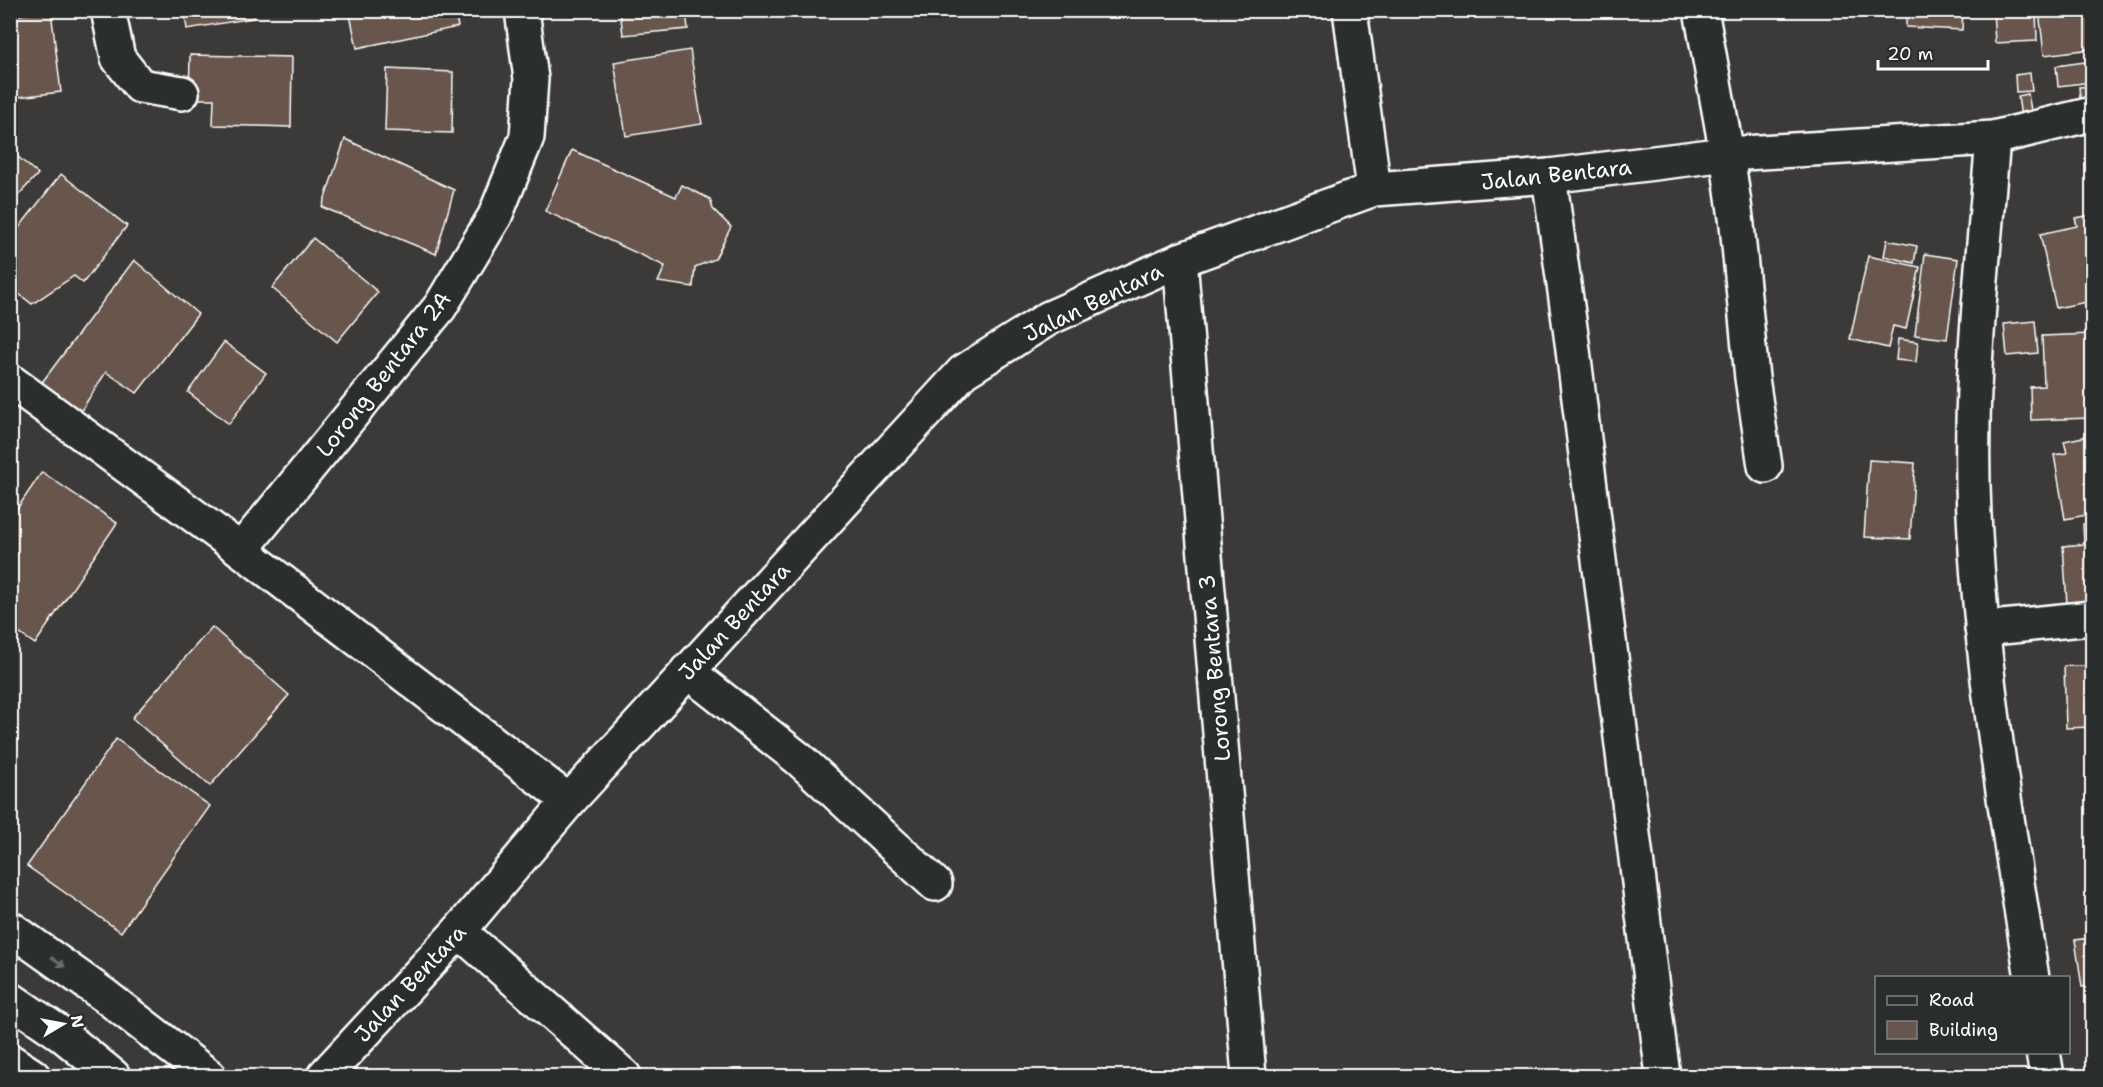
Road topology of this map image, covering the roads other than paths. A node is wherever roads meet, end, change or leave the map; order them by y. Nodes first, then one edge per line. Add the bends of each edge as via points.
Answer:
1 (108, 10) edge
2 (522, 10) edge
3 (1350, 10) edge
4 (1701, 10) edge
5 (182, 93) dead end
6 (2092, 114) edge
7 (1993, 138) junction
8 (1727, 154) junction
9 (1549, 176) junction
10 (1374, 189) junction
11 (1180, 260) junction
12 (10, 381) edge
13 (1765, 466) dead end
14 (241, 550) junction
15 (2092, 618) edge
16 (1982, 629) junction
17 (687, 670) junction
18 (569, 801) junction
19 (935, 884) dead end
20 (10, 928) edge
21 (459, 931) junction
22 (2032, 976) edge
23 (10, 999) edge
24 (2043, 1054) edge
25 (10, 1061) edge
26 (33, 1077) edge
27 (113, 1077) edge
28 (209, 1077) edge
29 (324, 1077) edge
30 (624, 1077) edge
31 (1249, 1077) edge
32 (1663, 1077) edge
33 (2047, 1077) edge

1 - 5 street via 118,58 140,86
2 - 14 street, Lorong Bentara 2A via 531,79 527,137 495,216 440,307
3 - 10 street
4 - 8 street
6 - 7 street, Jalan Bentara
7 - 8 street, Jalan Bentara
7 - 16 street via 1974,386 1974,513
8 - 9 street, Jalan Bentara
8 - 13 street
9 - 10 street, Jalan Bentara
9 - 32 street
10 - 11 street, Jalan Bentara
11 - 17 street, Jalan Bentara via 1049,318 963,372
11 - 31 street, Lorong Bentara 3
12 - 14 street
14 - 18 street
15 - 16 street
16 - 22 street via 1997,759
17 - 18 street, Jalan Bentara
17 - 19 street via 799,759
18 - 21 street, Jalan Bentara
20 -> 28 street
21 - 29 street, Jalan Bentara
21 - 30 street
23 - 27 street via 60,1033
24 - 33 street
25 - 26 street

